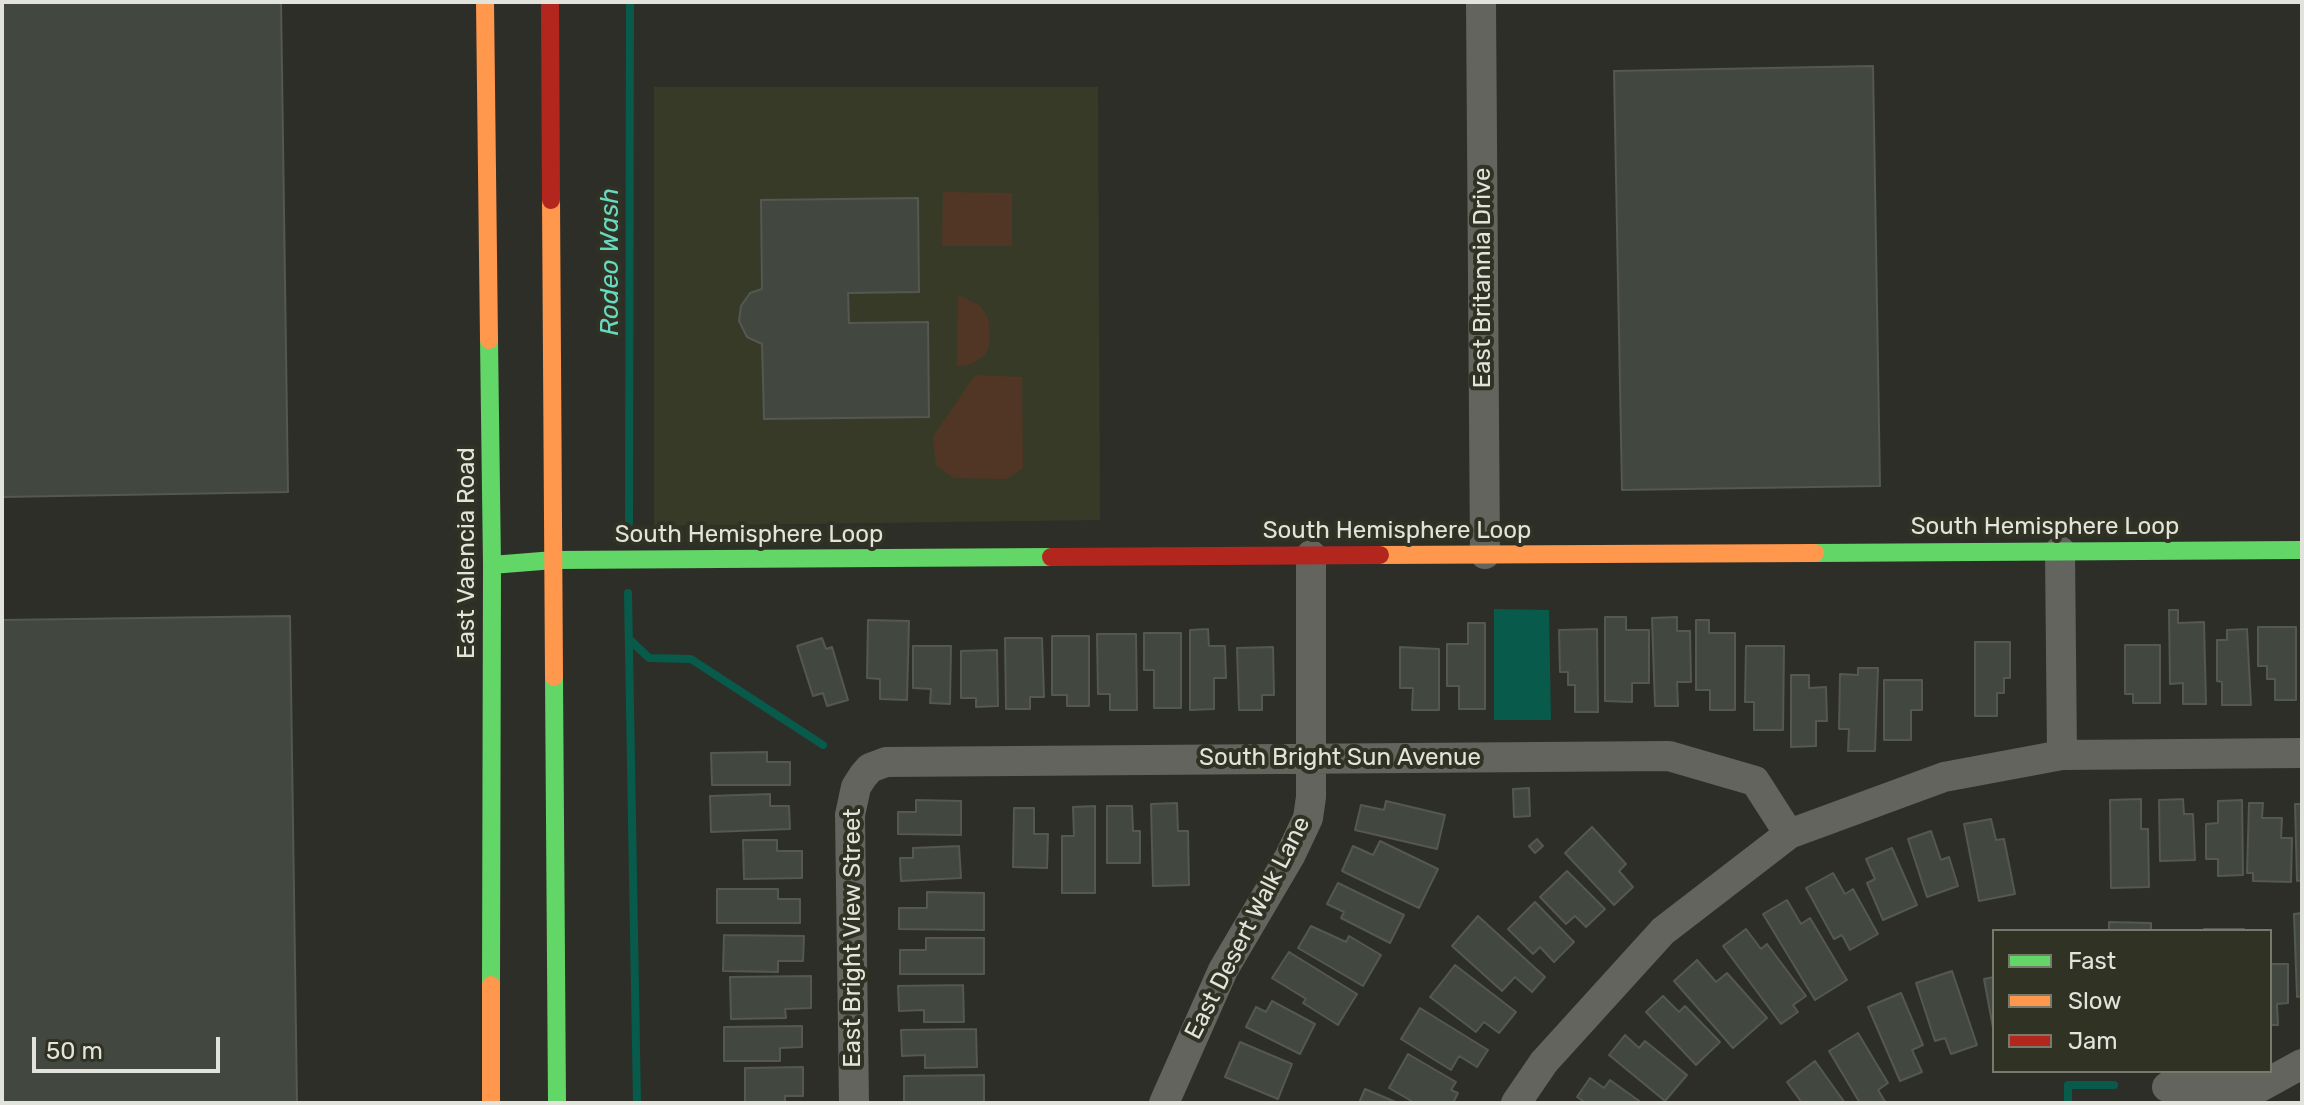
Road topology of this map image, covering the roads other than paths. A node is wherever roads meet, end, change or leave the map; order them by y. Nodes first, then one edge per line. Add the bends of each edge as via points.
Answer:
1 (485, 2) edge
2 (550, 2) edge
3 (1481, 2) edge
4 (2302, 550) edge
5 (2060, 551) junction
6 (1485, 554) junction
7 (1311, 555) junction
8 (554, 560) junction
9 (492, 565) junction
10 (2302, 753) edge
11 (2062, 755) junction
12 (1311, 759) junction
13 (856, 771) joint
14 (1789, 834) junction
15 (2302, 1064) edge
16 (2167, 1087) dead end
17 (1171, 1101) edge
18 (491, 1103) edge
19 (557, 1103) edge
20 (854, 1103) edge
21 (1516, 1103) edge

1 - 9 main road, East Valencia Road
2 - 8 main road
3 - 6 street, East Britannia Drive
4 - 5 main road, South Hemisphere Loop
5 - 6 main road, South Hemisphere Loop
5 - 11 street
6 - 7 main road, South Hemisphere Loop
7 - 8 main road, South Hemisphere Loop
7 - 12 street, East Desert Walk Lane
8 - 9 main road, South Hemisphere Loop
8 - 19 main road
9 - 18 main road, East Valencia Road
10 - 11 street
11 - 14 street via 1944,777
12 - 13 street, South Bright Sun Avenue via 901,761
12 - 14 street, South Bright Sun Avenue via 1669,756 1755,781
12 - 17 street, East Desert Walk Lane via 1308,818 1223,970
13 - 20 street, East Bright View Street via 850,815
14 - 21 street via 1663,931 1544,1062
15 - 16 street via 2260,1087

